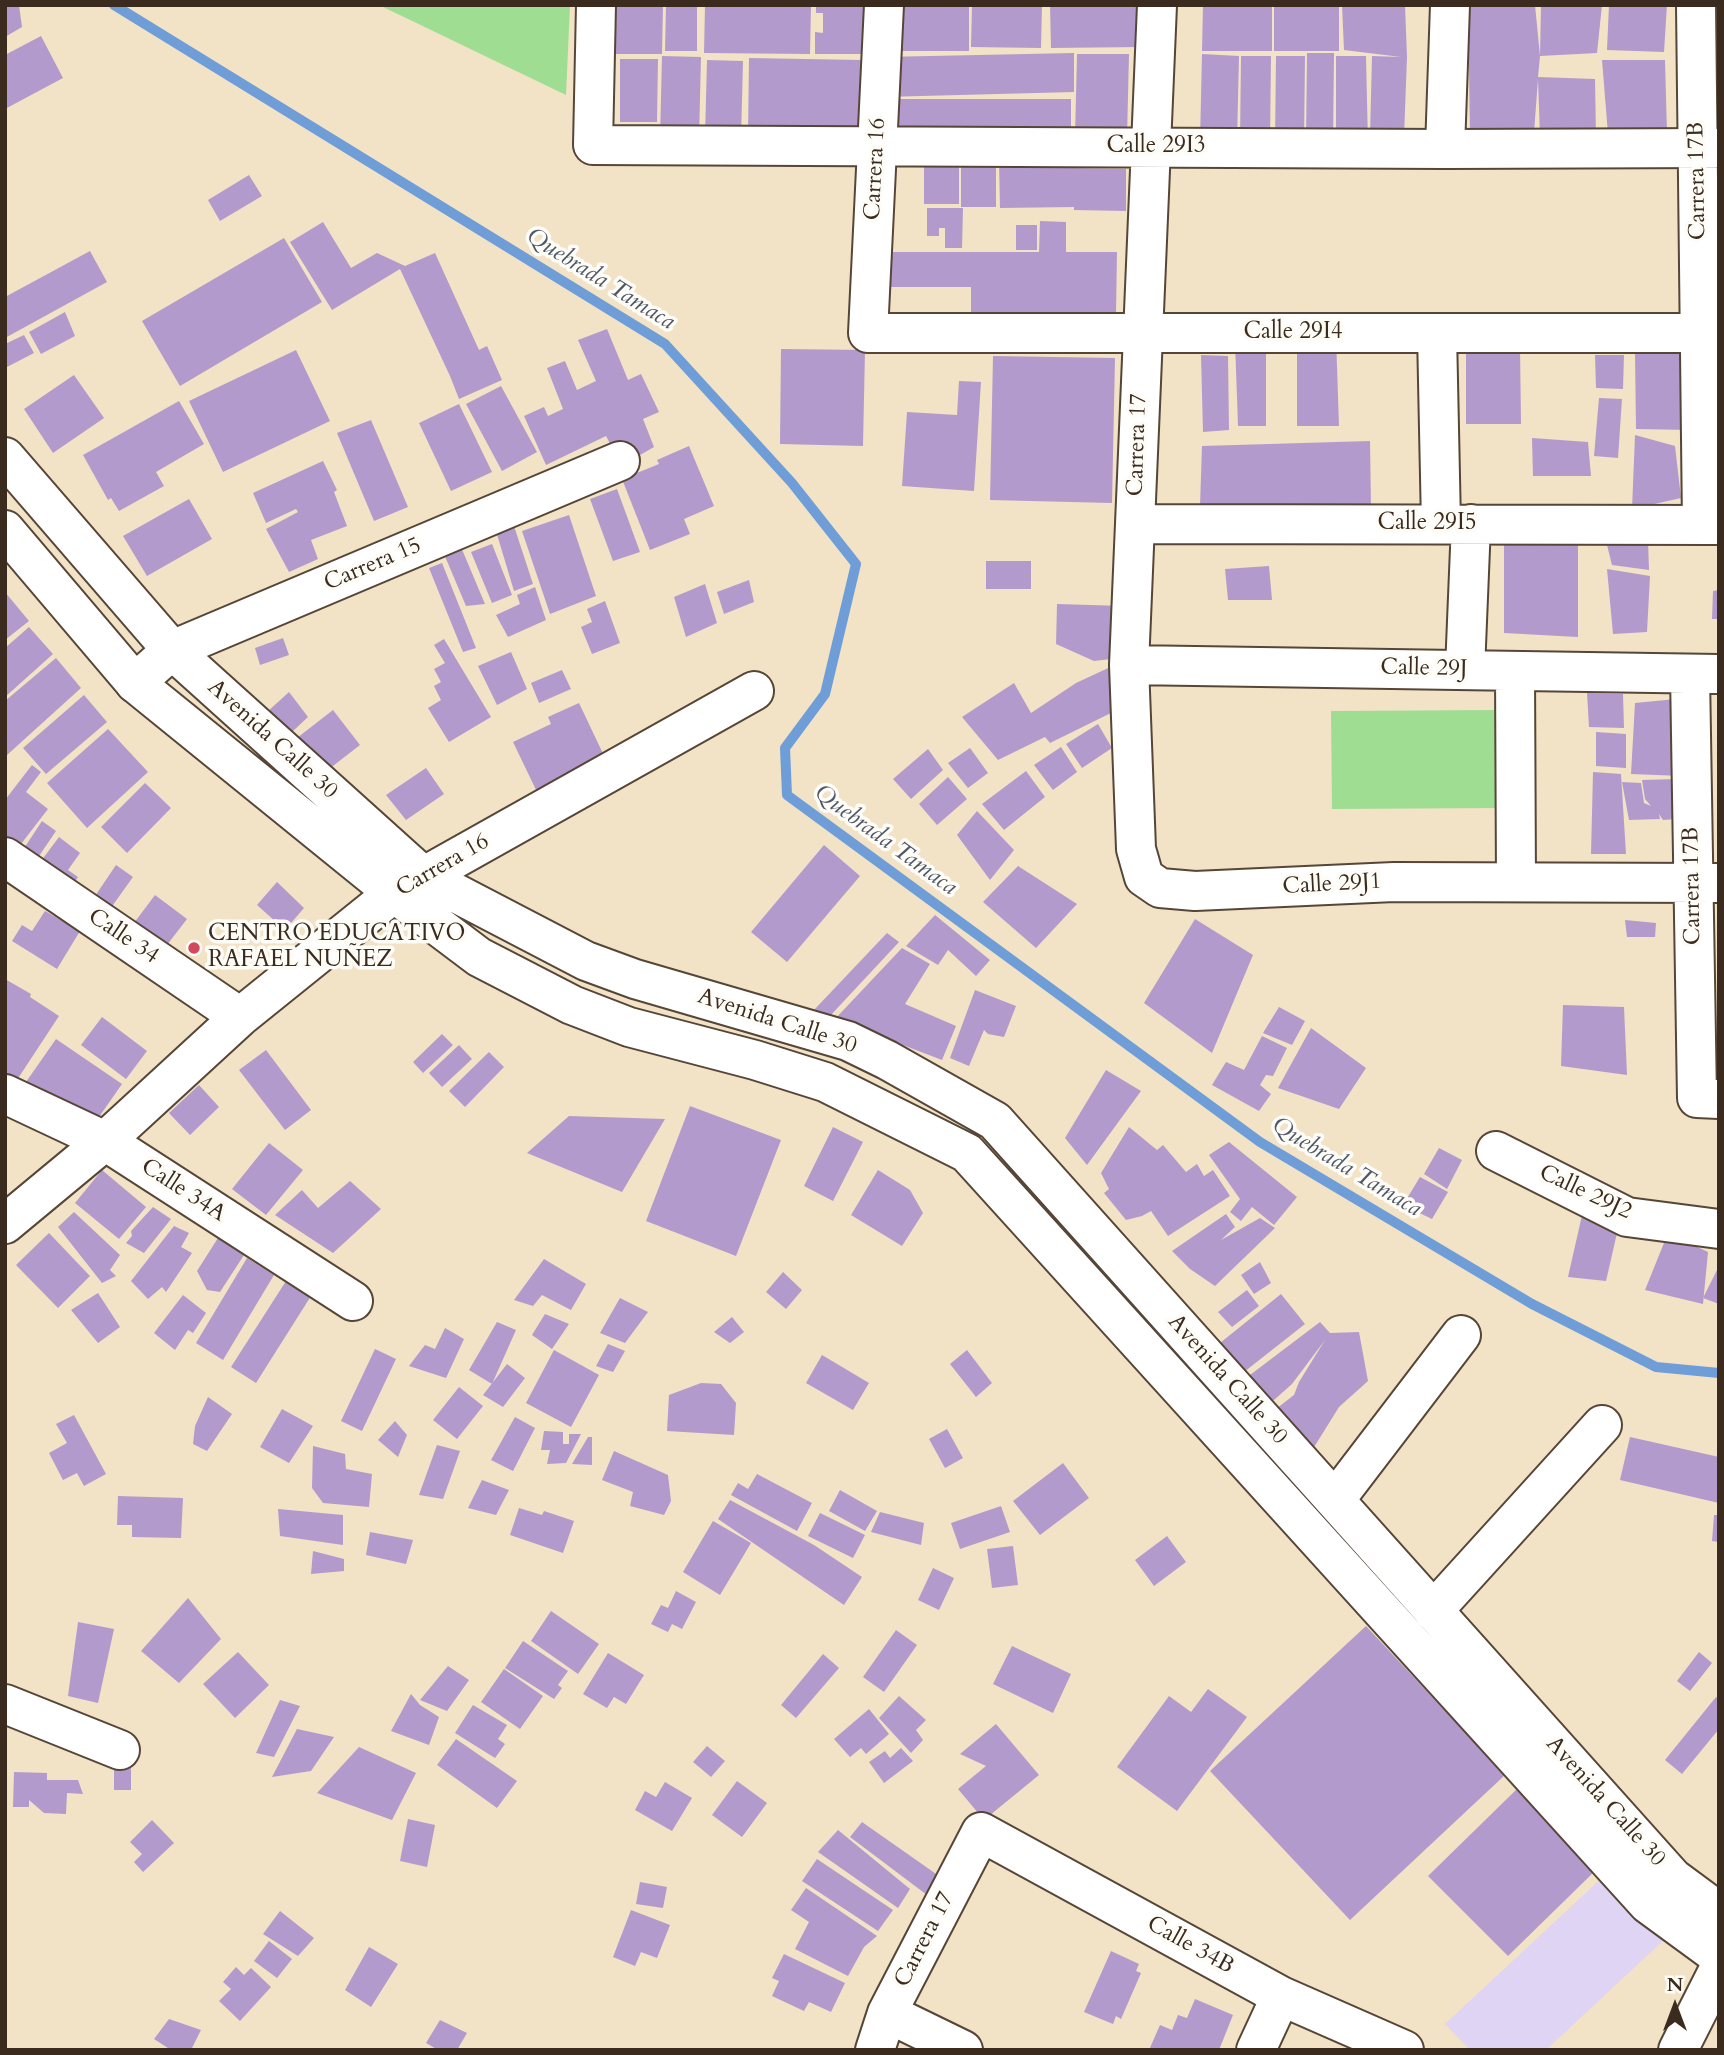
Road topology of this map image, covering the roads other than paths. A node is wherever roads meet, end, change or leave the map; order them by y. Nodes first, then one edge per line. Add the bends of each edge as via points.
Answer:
1 (596, 5) edge
2 (884, 5) edge
3 (1157, 5) edge
4 (1450, 5) edge
5 (1696, 5) edge
6 (877, 147) junction
7 (1151, 147) junction
8 (1708, 148) edge
9 (1445, 149) junction
10 (868, 333) joint
11 (1142, 333) junction
12 (1437, 333) junction
13 (1709, 333) edge
14 (5, 457) edge
15 (620, 461) dead end
16 (1135, 524) junction
17 (1456, 524) junction
18 (1710, 525) edge
19 (5, 530) edge
20 (172, 650) junction
21 (1129, 664) junction
22 (1465, 670) junction
23 (1516, 671) junction
24 (1704, 674) edge
25 (135, 683) junction
26 (754, 691) dead end
27 (5, 858) edge
28 (1149, 882) joint
29 (1516, 882) junction
30 (1706, 882) edge
31 (408, 884) junction
32 (240, 1017) junction
33 (5, 1094) edge
34 (1708, 1099) edge
35 (105, 1141) junction
36 (1496, 1151) dead end
37 (5, 1224) edge
38 (1719, 1229) edge
39 (353, 1301) dead end
40 (1461, 1335) dead end
41 (1602, 1425) dead end
42 (1335, 1500) junction
43 (1433, 1611) junction
44 (5, 1704) edge
45 (120, 1750) dead end
46 (981, 1832) joint
47 (1719, 1912) edge
48 (1719, 1956) edge
49 (1719, 1969) edge
50 (1281, 1996) junction
51 (887, 2013) junction
52 (875, 2050) edge
53 (963, 2050) edge
54 (1256, 2050) edge
55 (1404, 2050) edge
56 (1678, 2050) edge

1 - 6 street, Calle 29I3 via 593,145
2 - 6 street, Carrera 16
3 - 7 street, Carrera 17
4 - 9 street
5 - 8 street, Carrera 17B
6 - 7 street, Calle 29I3
6 - 10 street, Carrera 16
7 - 9 street, Calle 29I3
7 - 11 street, Carrera 17
8 - 9 street, Calle 29I3
8 - 13 street, Carrera 17B
10 - 11 street, Calle 29I4
11 - 12 street, Calle 29I4
11 - 16 street, Carrera 17
12 - 13 street, Calle 29I4
12 - 17 street
13 - 18 street, Carrera 17B
14 - 20 street, Avenida Calle 30
15 - 20 street, Carrera 15
16 - 17 street, Calle 29I5
16 - 21 street, Carrera 17
17 - 18 street, Calle 29I5
17 - 22 street
19 - 25 street, Avenida Calle 30
20 - 25 street, Carrera 15
20 - 31 street, Avenida Calle 30
21 - 22 street, Calle 29J
21 - 28 street, Carrera 17 via 1136,849
22 - 23 street, Calle 29J
23 - 24 street, Calle 29J
23 - 29 street
24 - 30 street, Carrera 17B
25 - 31 street, Avenida Calle 30
26 - 31 street, Carrera 16
27 - 32 street, Calle 34
28 - 29 street, Calle 29J1 via 1160,888 1195,891
29 - 30 street, Calle 29J1
30 - 34 street, Carrera 17B
31 - 32 street, Carrera 16
31 - 42 street, Avenida Calle 30 via 635,979 848,1041 995,1121
31 - 48 street, Avenida Calle 30 via 479,957 572,1005 629,1027 825,1082 967,1153 1648,1904
32 - 35 street, Carrera 16
33 - 35 street, Calle 34A
35 - 37 street, Carrera 16
35 - 39 street, Calle 34A
36 - 38 street, Calle 29J2 via 1627,1217
40 - 42 street
41 - 43 street
42 - 43 street, Avenida Calle 30
43 - 47 street, Avenida Calle 30 via 1673,1878
44 - 45 street
46 - 50 street, Calle 34B
46 - 51 street, Carrera 17
49 - 56 street
50 - 54 street
50 - 55 street, Calle 34B
51 - 52 street, Carrera 17
51 - 53 street

